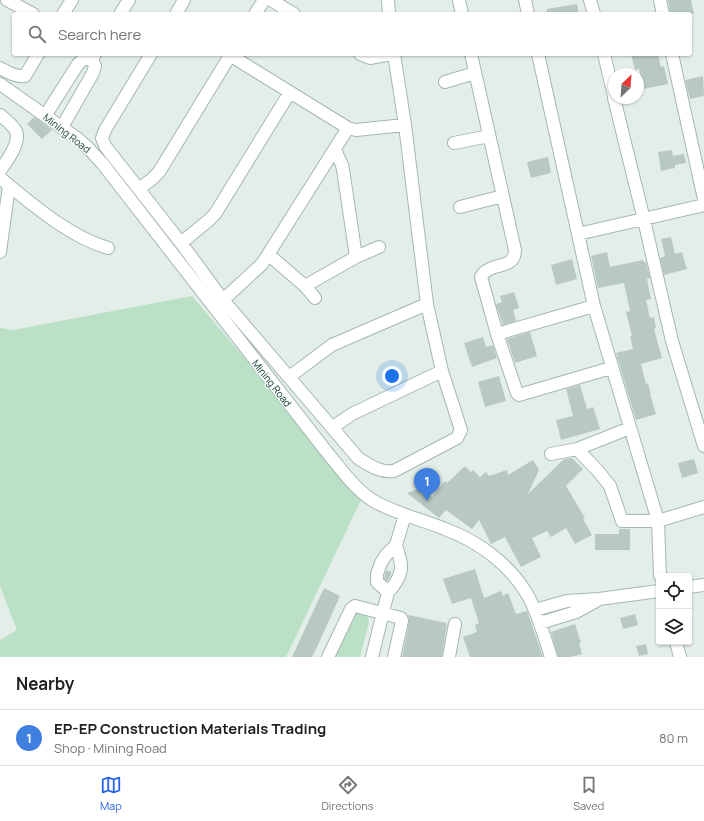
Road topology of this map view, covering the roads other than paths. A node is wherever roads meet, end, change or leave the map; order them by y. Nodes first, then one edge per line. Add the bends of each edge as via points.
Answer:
1 (7, 0) edge
2 (72, 0) edge
3 (129, 0) edge
4 (184, 0) edge
5 (264, 0) edge
6 (271, 0) edge
7 (388, 0) edge
8 (459, 0) edge
9 (525, 0) edge
10 (590, 0) edge
11 (660, 0) edge
12 (29, 12) edge
13 (64, 12) edge
14 (121, 12) edge
15 (177, 12) edge
16 (256, 12) edge
17 (291, 12) edge
18 (389, 12) edge
19 (462, 12) edge
20 (528, 12) edge
21 (593, 12) edge
22 (663, 12) edge
23 (37, 56) edge
24 (94, 56) edge
25 (150, 56) edge
26 (229, 56) edge
27 (233, 56) edge
28 (365, 56) edge
29 (381, 56) edge
30 (392, 56) edge
31 (471, 56) edge
32 (538, 56) edge
33 (604, 56) edge
34 (672, 56) edge
35 (0, 68) edge
36 (608, 71) edge
37 (475, 74) junction
38 (446, 82) dead end
39 (0, 84) edge
40 (62, 91) junction
41 (290, 92) junction
42 (78, 100) junction
43 (616, 104) edge
44 (0, 115) edge
45 (45, 116) junction
46 (405, 125) junction
47 (62, 127) junction
48 (348, 128) junction
49 (489, 136) junction
50 (454, 143) dead end
51 (335, 150) junction
52 (0, 171) edge
53 (5, 182) edge
54 (139, 189) junction
55 (503, 196) junction
56 (704, 199) edge
57 (704, 205) edge
58 (460, 208) dead end
59 (644, 220) junction
60 (578, 234) junction
61 (181, 243) junction
62 (379, 247) dead end
63 (108, 248) dead end
64 (0, 252) edge
65 (269, 255) junction
66 (356, 257) junction
67 (305, 286) junction
68 (315, 298) dead end
69 (223, 300) junction
70 (427, 304) junction
71 (594, 306) junction
72 (497, 334) junction
73 (611, 368) junction
74 (442, 371) junction
75 (289, 377) junction
76 (333, 427) junction
77 (630, 428) junction
78 (704, 446) edge
79 (577, 449) junction
80 (551, 454) dead end
81 (704, 507) edge
82 (405, 516) junction
83 (658, 521) junction
84 (396, 545) junction
85 (660, 573) edge
86 (704, 586) edge
87 (692, 587) edge
88 (656, 591) edge
89 (388, 592) junction
90 (599, 599) junction
91 (535, 610) junction
92 (382, 613) junction
93 (540, 623) junction
94 (455, 624) dead end
95 (677, 645) edge
96 (328, 657) edge
97 (372, 657) edge
98 (394, 657) edge
99 (449, 657) edge
100 (551, 657) edge
101 (680, 657) edge

1 - 12 street
2 - 13 street
3 - 14 street
4 - 15 street
5 - 16 street
6 - 17 street
7 - 18 street
8 - 19 street
9 - 20 street
10 - 21 street
11 - 22 street
23 - 35 street via 25,76 19,77
24 - 40 street via 78,64
24 - 42 street via 93,73
25 - 54 street via 102,138 105,146
26 - 54 street via 159,172
27 - 41 street
28 - 29 street
30 - 46 street
31 - 37 street
32 - 60 street
33 - 36 street
34 - 56 street
37 - 38 street
37 - 49 street
39 - 45 street, Mining Road
40 - 42 street
40 - 45 street
41 - 48 street
41 - 61 street via 215,214
42 - 47 street
43 - 59 street
44 - 52 street via 16,132 12,154
45 - 47 street, Mining Road
46 - 48 street via 356,130
46 - 70 street
47 - 82 street, Mining Road via 102,163 347,476 371,499
48 - 51 street
49 - 50 street
49 - 55 street
51 - 65 street
51 - 66 street via 342,165
53 - 63 street via 62,226 94,244
53 - 64 street
54 - 61 street
55 - 58 street
55 - 72 street via 515,257 512,261 486,270 481,277
57 - 59 street
59 - 60 street
59 - 78 street via 672,341
60 - 71 street
61 - 69 street
62 - 66 street
65 - 67 street
65 - 69 street
66 - 67 street
67 - 68 street
69 - 75 street
70 - 74 street
70 - 75 street via 332,345
71 - 72 street
71 - 73 street
72 - 73 street via 516,393 519,394
73 - 77 street
74 - 76 street via 352,414
74 - 76 street via 461,430 460,434 457,438 394,471 386,472 372,467 358,458
75 - 76 street
77 - 79 street
77 - 83 street
79 - 80 street
79 - 83 street via 610,486 622,521
81 - 83 street
82 - 84 street
82 - 91 street, Mining Road via 446,529 481,546 514,576
83 - 85 street
84 - 89 street via 402,568
84 - 89 street via 386,555 377,574 377,582
86 - 87 street
88 - 90 street
89 - 92 street
90 - 91 street via 567,601
90 - 93 street via 576,612
91 - 93 street, Mining Road
92 - 96 street via 352,606
92 - 97 street
92 - 98 street via 399,617 402,621
93 - 100 street, Mining Road
94 - 99 street
95 - 101 street

